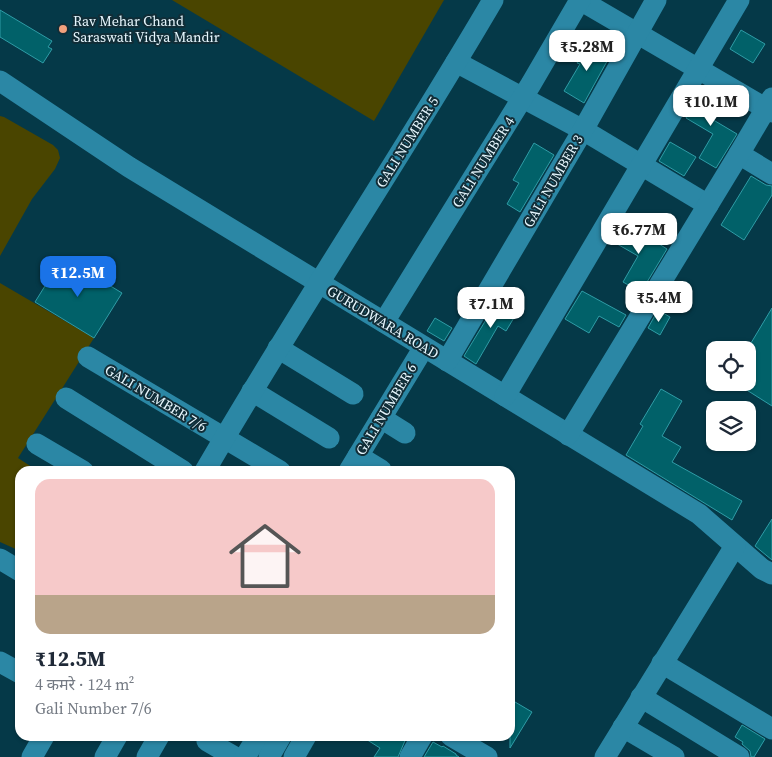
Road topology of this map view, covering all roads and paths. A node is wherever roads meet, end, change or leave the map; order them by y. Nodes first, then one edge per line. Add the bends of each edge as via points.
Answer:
1 (492, 0) edge
2 (580, 0) edge
3 (656, 0) edge
4 (739, 0) edge
5 (638, 33) junction
6 (456, 62) junction
7 (699, 69) junction
8 (0, 81) edge
9 (522, 98) junction
10 (770, 106) edge
11 (583, 130) junction
12 (739, 154) junction
13 (642, 166) junction
14 (772, 174) edge
15 (708, 205) junction
16 (318, 282) junction
17 (384, 322) junction
18 (424, 347) junction
19 (278, 348) junction
20 (88, 357) dead end
21 (447, 361) junction
22 (252, 391) junction
23 (353, 394) dead end
24 (506, 396) junction
25 (66, 398) dead end
26 (381, 418) junction
27 (405, 433) dead end
28 (568, 434) junction
29 (225, 438) junction
30 (328, 438) dead end
31 (36, 444) dead end
32 (354, 463) edge
33 (74, 466) edge
34 (175, 466) edge
35 (208, 466) edge
36 (272, 466) edge
37 (735, 546) junction
38 (0, 559) edge
39 (15, 568) edge
40 (767, 571) edge
41 (0, 662) edge
42 (662, 663) junction
43 (15, 671) edge
44 (641, 697) junction
45 (623, 727) junction
46 (772, 730) edge
47 (41, 741) edge
48 (114, 741) edge
49 (156, 741) edge
50 (255, 741) edge
51 (278, 741) edge
52 (303, 741) edge
53 (419, 741) edge
54 (459, 746) edge
55 (32, 757) edge
56 (104, 757) edge
57 (147, 757) edge
58 (245, 757) edge
59 (269, 757) edge
60 (294, 757) edge
61 (410, 757) edge
62 (486, 757) edge
63 (605, 757) edge
64 (674, 757) edge
65 (739, 757) edge

1 - 6 street, GALI NUMBER 5
2 - 5 street
2 - 9 street, GALI NUMBER 4
3 - 5 street, GALI NUMBER 3
4 - 7 street
5 - 7 street
5 - 11 street, GALI NUMBER 3
6 - 9 street
6 - 16 street, GALI NUMBER 5
7 - 10 street
7 - 13 street
8 - 16 street, GURUDWARA ROAD via 128,167
9 - 11 street
9 - 17 street, GALI NUMBER 4
10 - 12 street
11 - 13 street
11 - 21 street, GALI NUMBER 3
12 - 14 street
12 - 15 street
13 - 15 street
13 - 24 street
15 - 28 street
16 - 17 street, GURUDWARA ROAD
16 - 19 street, GALI NUMBER 5
17 - 18 street, GURUDWARA ROAD
18 - 21 street, GURUDWARA ROAD
18 - 26 street, GALI NUMBER 6
19 - 22 street, GALI NUMBER 5
19 - 23 street
20 - 29 street, GALI NUMBER 7/6
21 - 24 street, GURUDWARA ROAD
22 - 29 street, GALI NUMBER 5
22 - 30 street
24 - 28 street, GURUDWARA ROAD
25 - 34 street
26 - 27 street
26 - 32 street, GALI NUMBER 6
28 - 37 street, GURUDWARA ROAD via 699,514
29 - 35 street, GALI NUMBER 5
29 - 36 street, GALI NUMBER 7/6
31 - 33 street
37 - 40 street, GURUDWARA ROAD
37 - 42 street
38 - 39 street
41 - 43 street
42 - 44 street
42 - 46 street
44 - 45 street
44 - 65 street
45 - 63 street
45 - 64 street
47 - 55 street
48 - 56 street
49 - 57 street
50 - 58 street
51 - 59 street
52 - 60 street
53 - 61 street
54 - 62 street

